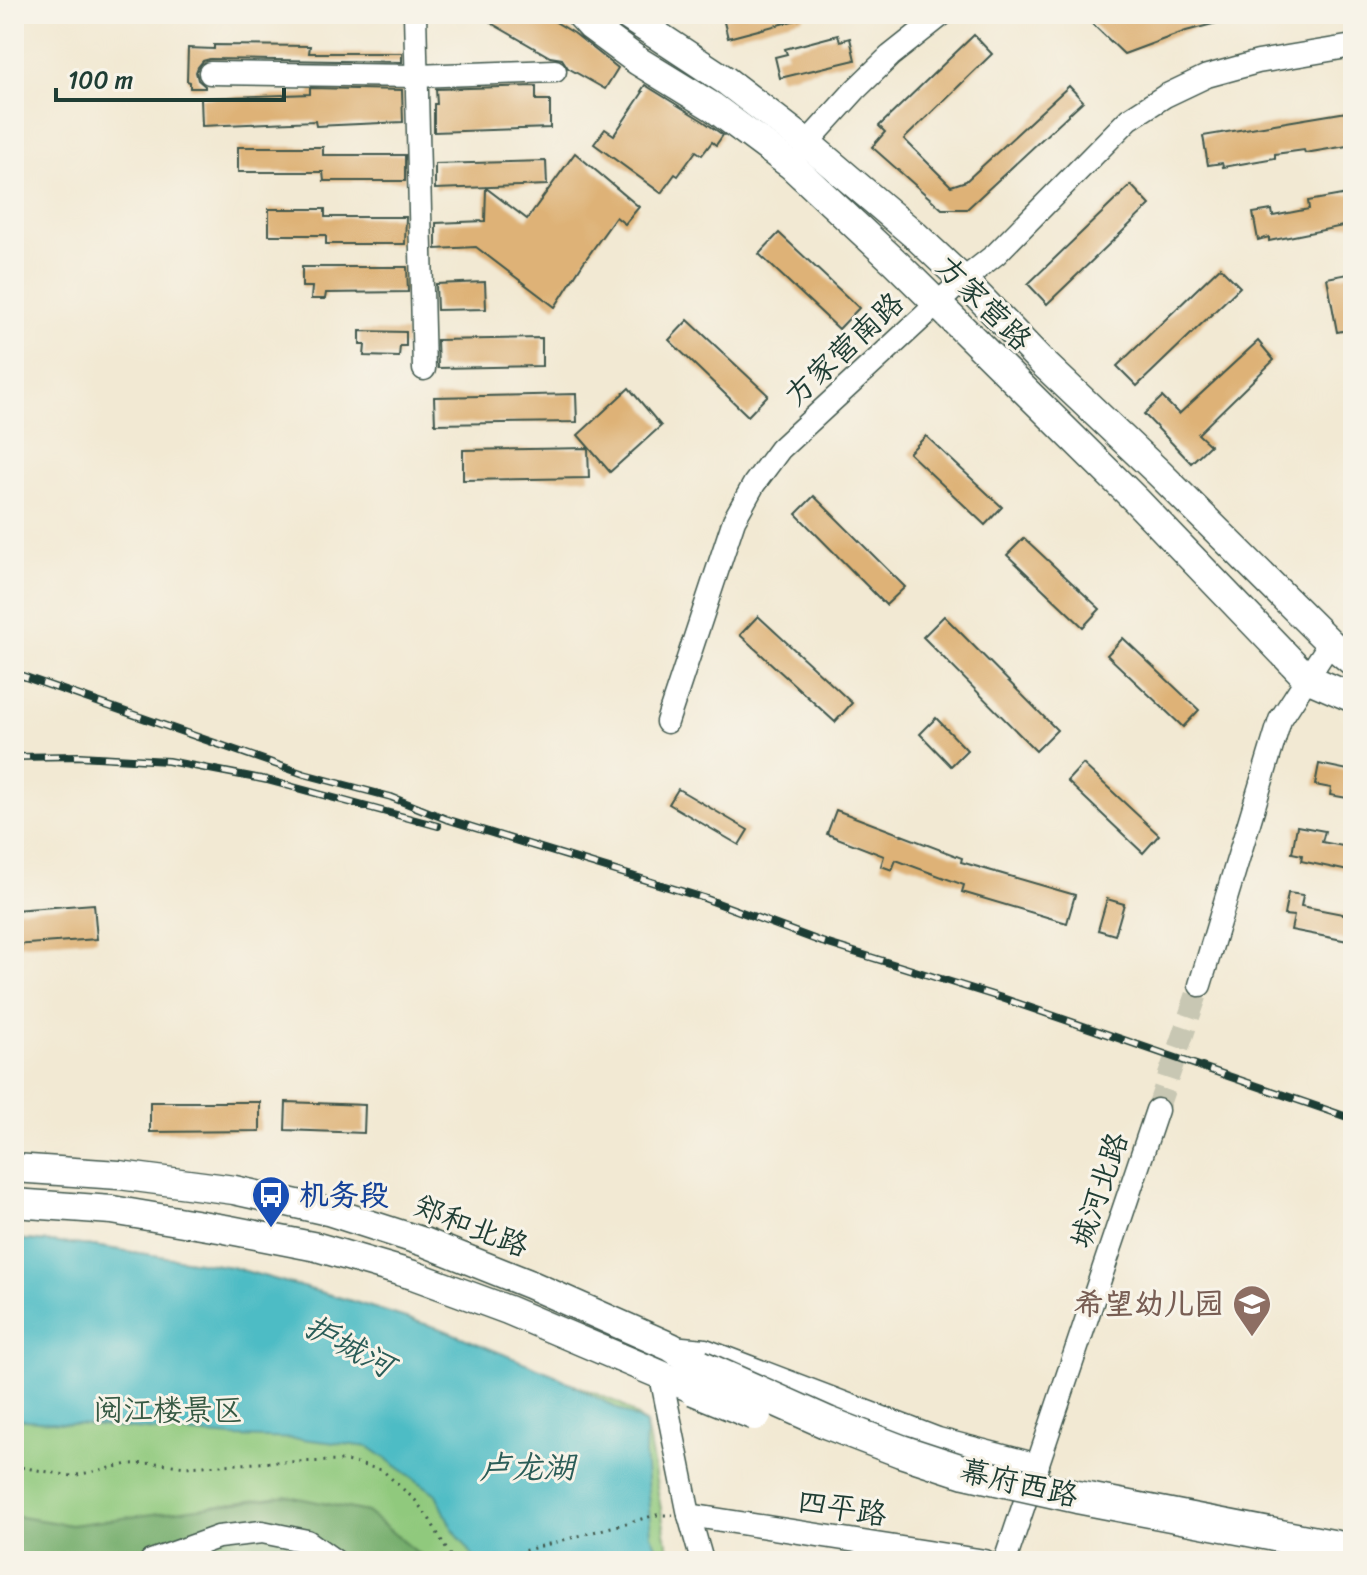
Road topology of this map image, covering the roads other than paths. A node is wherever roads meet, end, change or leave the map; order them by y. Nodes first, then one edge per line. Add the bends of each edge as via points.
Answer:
1 (415, 14) edge
2 (580, 14) edge
3 (625, 14) edge
4 (943, 14) edge
5 (1353, 46) edge
6 (555, 71) dead end
7 (210, 73) dead end
8 (416, 76) junction
9 (807, 143) junction
10 (963, 280) junction
11 (938, 303) junction
12 (424, 369) dead end
13 (1330, 643) junction
14 (1353, 662) edge
15 (1307, 678) junction
16 (1353, 698) edge
17 (667, 722) dead end
18 (1200, 985) tunnel mouth
19 (1157, 1110) tunnel mouth
20 (14, 1168) edge
21 (14, 1203) edge
22 (671, 1347) junction
23 (661, 1376) junction
24 (697, 1378) junction
25 (1038, 1465) junction
26 (689, 1515) junction
27 (1353, 1550) edge
28 (151, 1561) edge
29 (335, 1561) edge
30 (702, 1561) edge
31 (985, 1561) edge
32 (1005, 1561) edge
33 (1305, 1561) edge

1 - 8 street
2 - 11 main road, 方家营路 via 638,61 713,107 791,165
3 - 9 main road, 方家营路
4 - 9 street via 890,56
5 - 10 street, 方家营南路 via 1258,62 1207,76 1165,96 1129,119 996,254
6 - 8 street
7 - 8 street
8 - 12 street
9 - 10 main road, 方家营路
10 - 11 street, 方家营南路
10 - 13 main road, 方家营路
11 - 15 main road, 方家营路
11 - 17 street, 方家营南路 via 780,449 754,484 734,520
13 - 14 main road
13 - 15 street
15 - 16 main road
15 - 18 street via 1280,720
19 - 25 street, 城河北路
20 - 22 main road, 郑和北路 via 219,1188 328,1211 424,1242
21 - 23 main road via 112,1210 317,1247 508,1310
22 - 24 main road, 郑和北路
22 - 25 street via 705,1350 938,1439
23 - 24 main road
23 - 26 street
24 - 27 highway, 幕府西路, bridge via 965,1472
24 - 33 highway, 幕府西路, bridge via 823,1441 960,1489
25 - 32 street, 城河北路
26 - 30 street
26 - 31 street, 四平路
28 - 29 street via 218,1537 262,1532 307,1541

